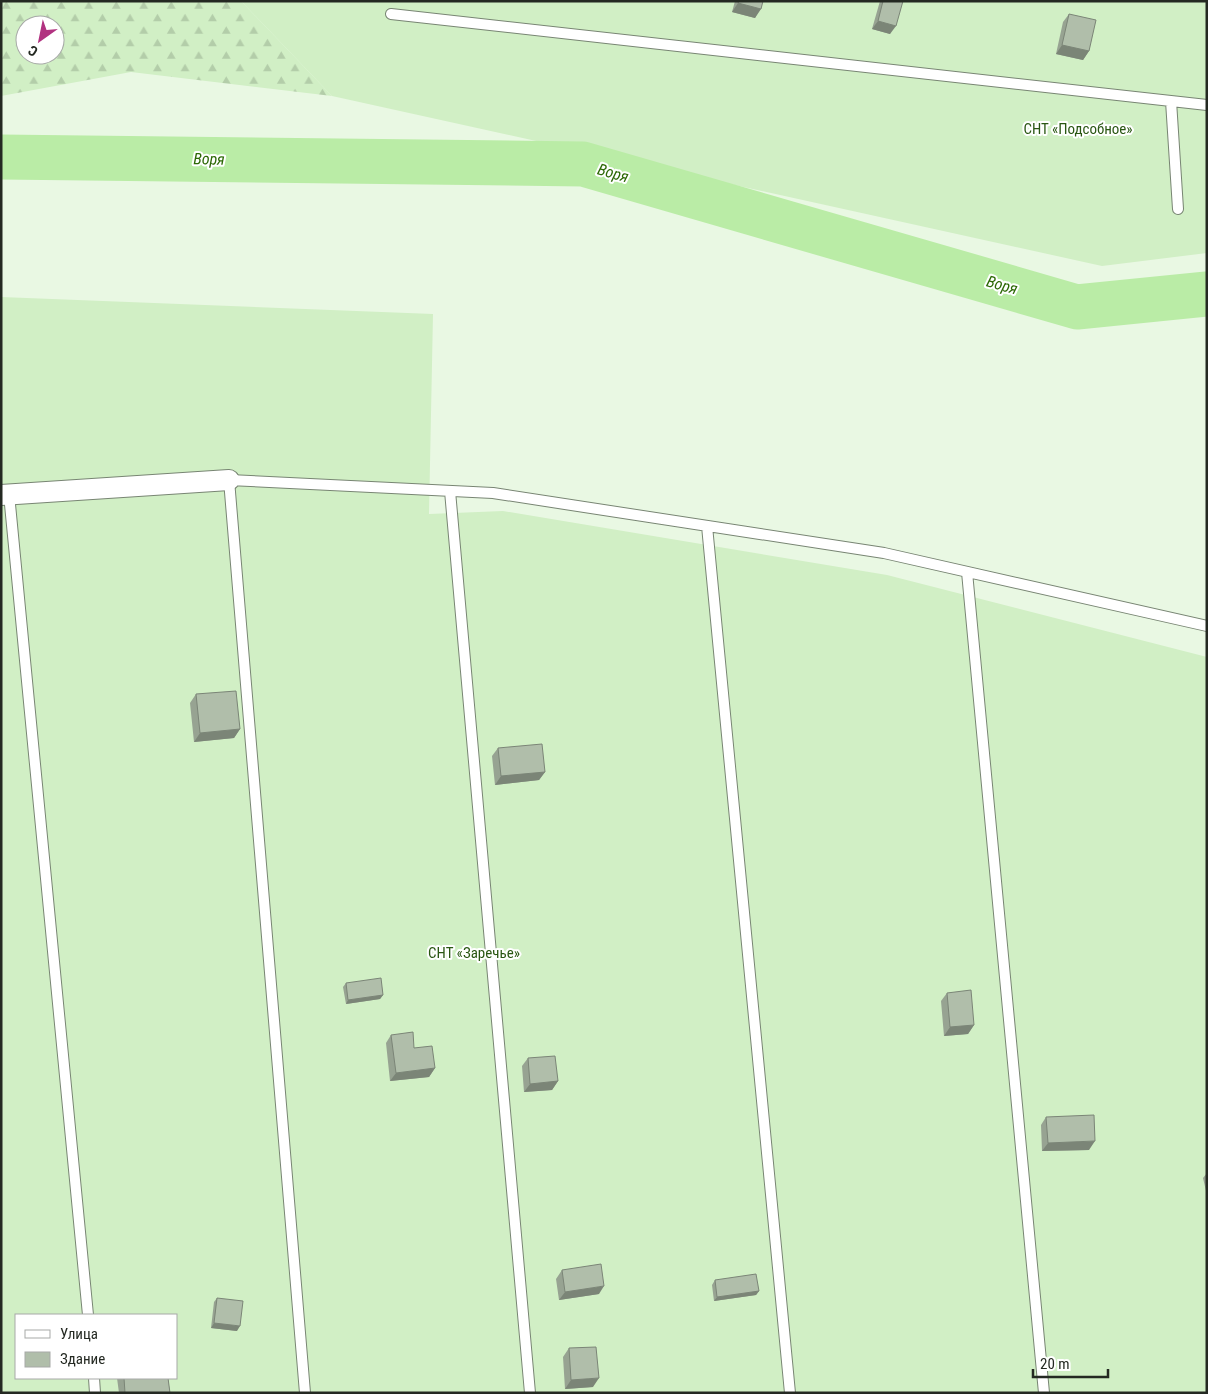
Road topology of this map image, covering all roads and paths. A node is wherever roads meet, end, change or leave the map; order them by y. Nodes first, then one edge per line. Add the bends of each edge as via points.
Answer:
1 (391, 14) dead end
2 (1171, 101) junction
3 (1207, 105) edge
4 (1178, 209) dead end
5 (229, 480) junction
6 (450, 491) junction
7 (5, 495) edge
8 (707, 526) junction
9 (967, 572) junction
10 (1207, 626) edge
11 (88, 1314) edge
12 (94, 1379) edge
13 (95, 1393) edge
14 (305, 1393) edge
15 (530, 1393) edge
16 (790, 1393) edge
17 (1044, 1393) edge

1 - 2 lane
2 - 3 lane
2 - 4 lane
5 - 6 lane
5 - 7 street
5 - 14 lane
6 - 8 lane via 493,494
6 - 15 lane
7 - 11 lane
8 - 9 lane via 884,553
8 - 16 lane
9 - 10 lane
9 - 17 lane
12 - 13 lane

